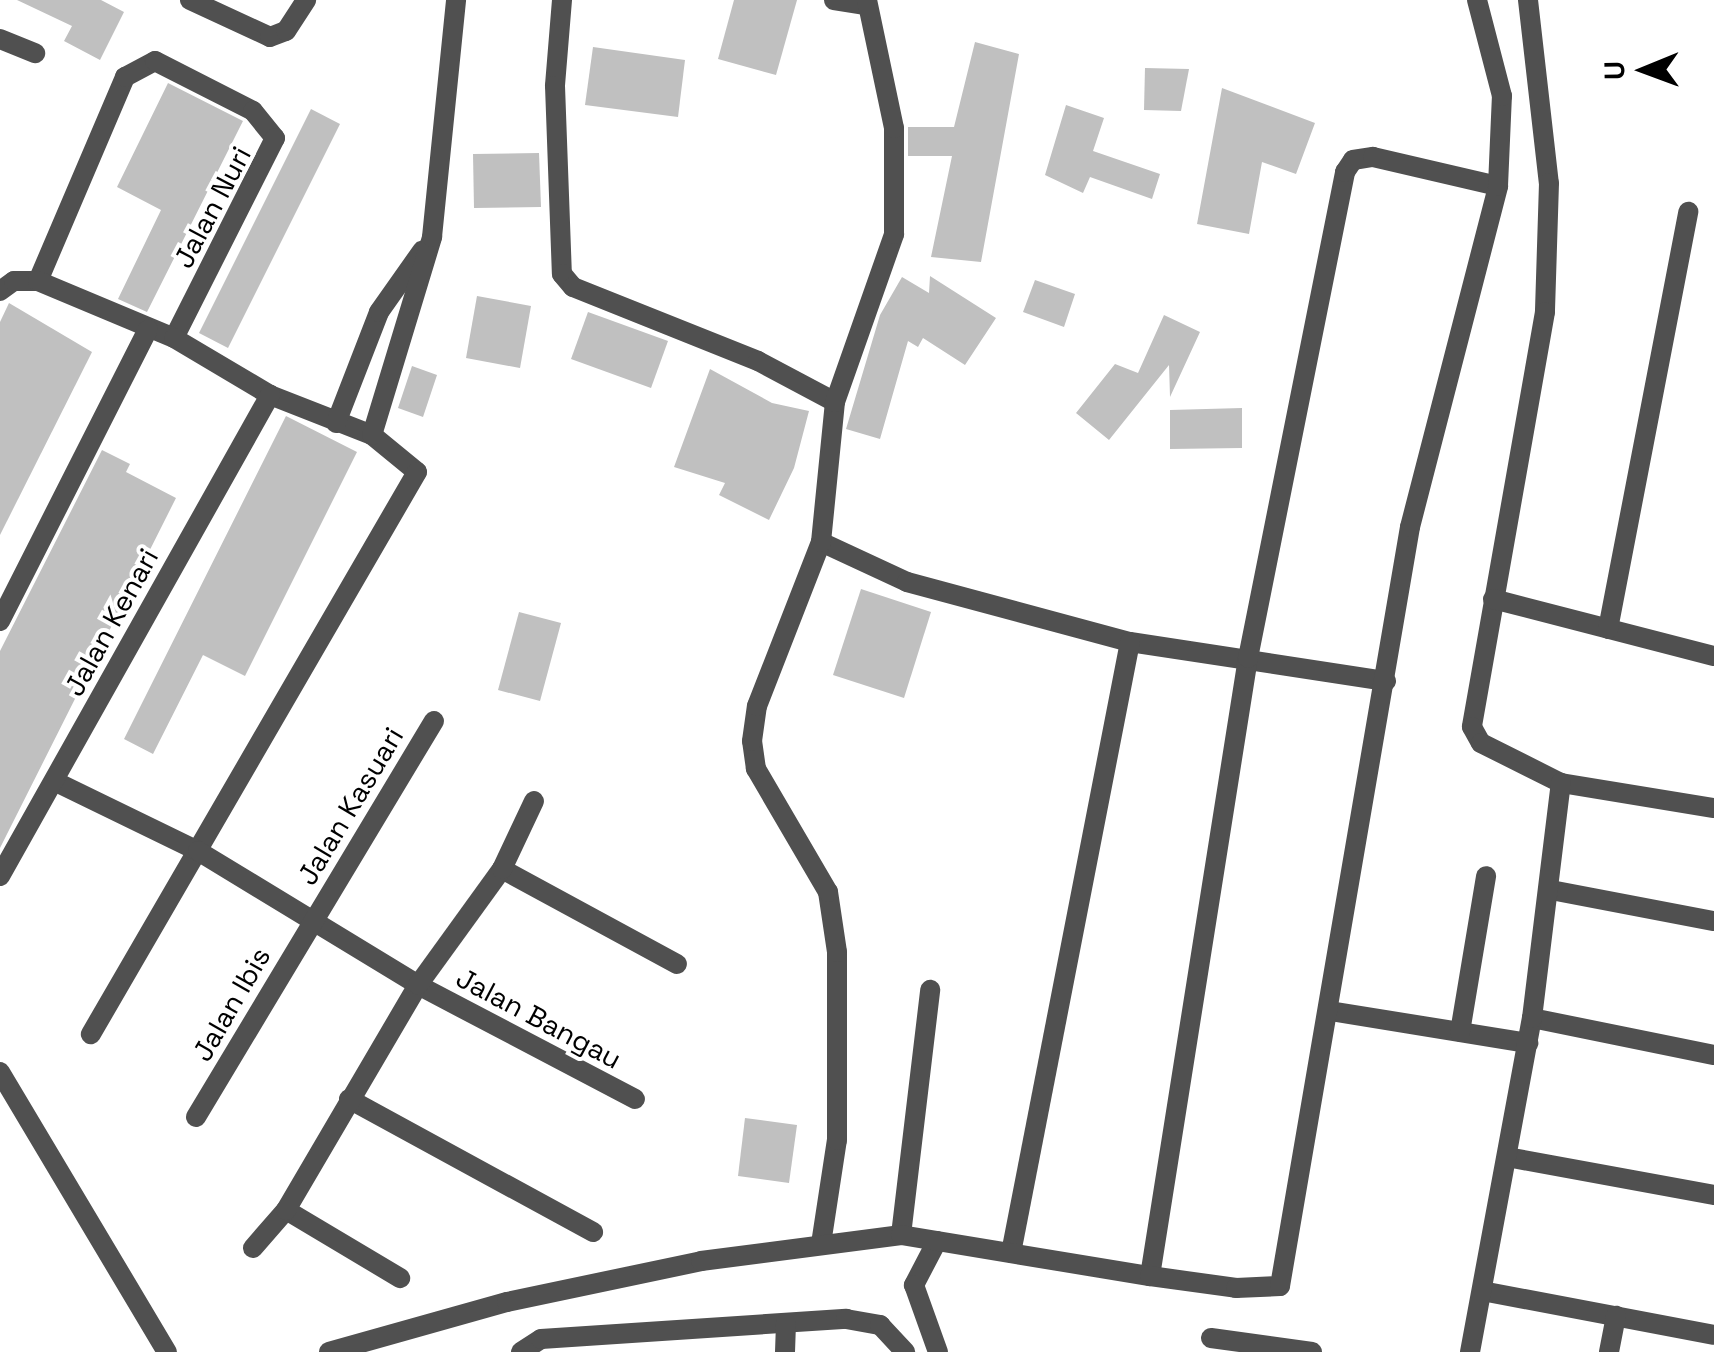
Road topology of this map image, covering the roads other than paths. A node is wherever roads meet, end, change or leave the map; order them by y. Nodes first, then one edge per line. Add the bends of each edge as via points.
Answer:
1 (190, 0) edge
2 (306, 0) edge
3 (456, 0) edge
4 (562, 0) edge
5 (834, 0) edge
6 (1477, 0) edge
7 (1528, 0) edge
8 (867, 3) edge
9 (0, 39) edge
10 (35, 52) dead end
11 (1498, 186) junction
12 (1688, 212) dead end
13 (432, 236) junction
14 (38, 281) junction
15 (0, 292) edge
16 (148, 328) junction
17 (174, 338) junction
18 (270, 395) junction
19 (834, 402) junction
20 (336, 423) junction
21 (372, 435) junction
22 (821, 542) junction
23 (1493, 599) junction
24 (0, 621) edge
25 (1608, 629) junction
26 (1130, 642) junction
27 (1714, 656) edge
28 (1248, 658) junction
29 (1386, 681) junction
30 (434, 721) dead end
31 (54, 781) junction
32 (1562, 783) junction
33 (534, 801) dead end
34 (1714, 808) edge
35 (198, 851) junction
36 (502, 869) junction
37 (0, 876) edge
38 (1486, 876) dead end
39 (1552, 890) junction
40 (312, 919) junction
41 (1714, 920) edge
42 (677, 964) dead end
43 (418, 985) junction
44 (930, 990) dead end
45 (1330, 1011) junction
46 (1532, 1018) junction
47 (1460, 1032) junction
48 (91, 1034) dead end
49 (1528, 1044) junction
50 (1714, 1056) edge
51 (0, 1072) edge
52 (350, 1099) junction
53 (634, 1100) dead end
54 (196, 1117) dead end
55 (1507, 1157) junction
56 (1714, 1195) edge
57 (286, 1210) junction
58 (592, 1232) dead end
59 (901, 1234) junction
60 (937, 1241) junction
61 (821, 1244) junction
62 (253, 1248) dead end
63 (1010, 1254) junction
64 (1150, 1276) junction
65 (400, 1278) dead end
66 (1482, 1291) junction
67 (1616, 1316) junction
68 (786, 1323) junction
69 (1714, 1334) edge
70 (1211, 1338) dead end
71 (653, 1342) edge
72 (167, 1352) edge
73 (329, 1352) edge
74 (521, 1352) edge
75 (785, 1352) edge
76 (905, 1352) edge
77 (938, 1352) edge
78 (1312, 1352) edge
79 (1470, 1352) edge
80 (1609, 1352) edge

1 - 2 street via 270,37 286,31
3 - 13 street
4 - 19 street via 554,86 562,274 573,288 758,361
5 - 8 street
6 - 11 street via 1502,96
7 - 23 street via 1549,183 1545,312
8 - 19 street via 894,128 894,234
9 - 10 street
11 - 28 street via 1373,157 1353,160 1345,172
11 - 29 street via 1410,527
12 - 25 street
13 - 20 street via 380,312
13 - 21 street
14 - 15 street via 14,281
14 - 16 street
14 - 17 street, Jalan Nuri via 125,78 155,61 253,111 276,138
16 - 17 street
16 - 24 street
17 - 18 street
18 - 20 street
18 - 31 street, Jalan Kenari
19 - 22 street
20 - 21 street
21 - 35 street via 415,464 414,486
22 - 26 street via 907,582
22 - 61 street via 757,706 752,741 756,769 828,892 838,952 837,1140
23 - 25 street
23 - 32 street via 1470,712 1475,736
25 - 27 street
26 - 28 street
26 - 63 street
28 - 29 street
28 - 64 street
29 - 45 street
30 - 40 street, Jalan Kasuari
31 - 35 street, Jalan Bangau
31 - 37 street, Jalan Kenari
32 - 34 street
32 - 39 street
33 - 36 street
35 - 40 street, Jalan Bangau
35 - 48 street
36 - 42 street
36 - 43 street
38 - 47 street
39 - 41 street
39 - 46 street
40 - 43 street, Jalan Bangau
40 - 54 street, Jalan Ibis
43 - 52 street
43 - 53 street, Jalan Bangau
44 - 59 street
45 - 47 street
45 - 64 street via 1286,1277 1264,1290
46 - 49 street
46 - 50 street
47 - 49 street
49 - 55 street
51 - 72 street
52 - 57 street
52 - 58 street
55 - 56 street
55 - 66 street
57 - 62 street
57 - 65 street
59 - 60 street
59 - 61 street
60 - 63 street
60 - 77 street via 914,1285
61 - 73 street via 507,1302
63 - 64 street
66 - 67 street
66 - 79 street
67 - 69 street
67 - 80 street
68 - 71 street
68 - 75 street
68 - 76 street via 846,1319 880,1325
70 - 78 street
71 - 74 street via 540,1339

